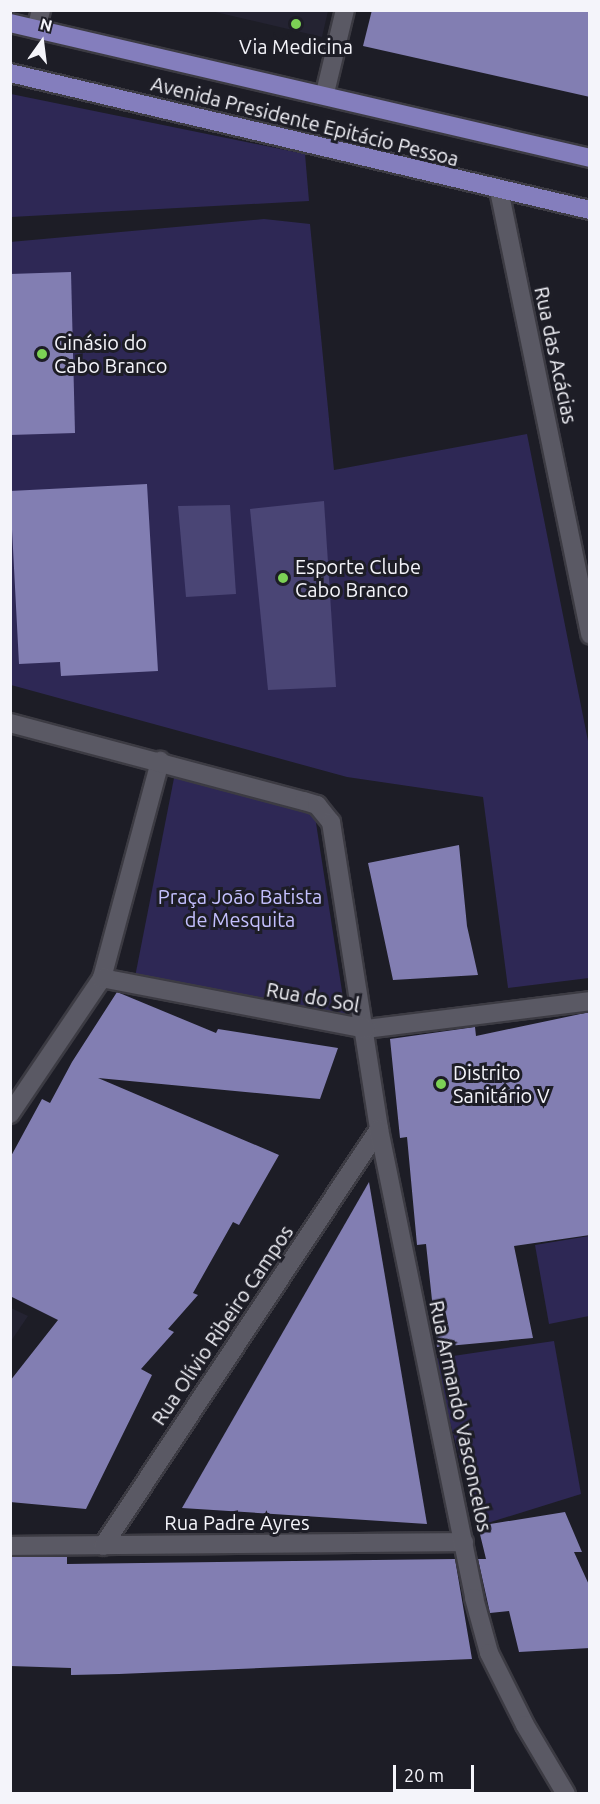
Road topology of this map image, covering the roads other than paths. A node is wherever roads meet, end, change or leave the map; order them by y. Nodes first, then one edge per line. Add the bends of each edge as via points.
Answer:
1 (41, 10) edge
2 (345, 10) edge
3 (10, 23) edge
4 (36, 29) junction
5 (10, 73) edge
6 (325, 93) junction
7 (590, 158) edge
8 (499, 190) junction
9 (590, 210) edge
10 (590, 635) edge
11 (10, 723) edge
12 (160, 761) junction
13 (102, 978) junction
14 (590, 1001) edge
15 (366, 1029) junction
16 (10, 1114) edge
17 (379, 1129) junction
18 (464, 1542) junction
19 (103, 1545) junction
20 (10, 1546) edge
21 (566, 1794) edge

1 - 4 street
2 - 6 street
3 - 4 main road, Avenida Presidente Epitácio Pessoa
4 - 6 main road, Avenida Presidente Epitácio Pessoa
5 - 8 main road, Avenida Presidente Epitácio Pessoa
6 - 7 main road, Avenida Presidente Epitácio Pessoa
8 - 9 main road, Avenida Presidente Epitácio Pessoa
8 - 10 street, Rua das Acácias
11 - 12 street
12 - 13 street
12 - 15 street, Rua Armando Vasconcelos via 304,801 325,811 335,835
13 - 15 street, Rua do Sol
13 - 16 street
14 - 15 street, Rua do Sol
15 - 17 street, Rua Armando Vasconcelos
17 - 18 street, Rua Armando Vasconcelos
17 - 19 street, Rua Olívio Ribeiro Campos
18 - 19 street, Rua Padre Ayres
18 - 21 street, Rua Armando Vasconcelos via 489,1653
19 - 20 street, Rua Padre Ayres

